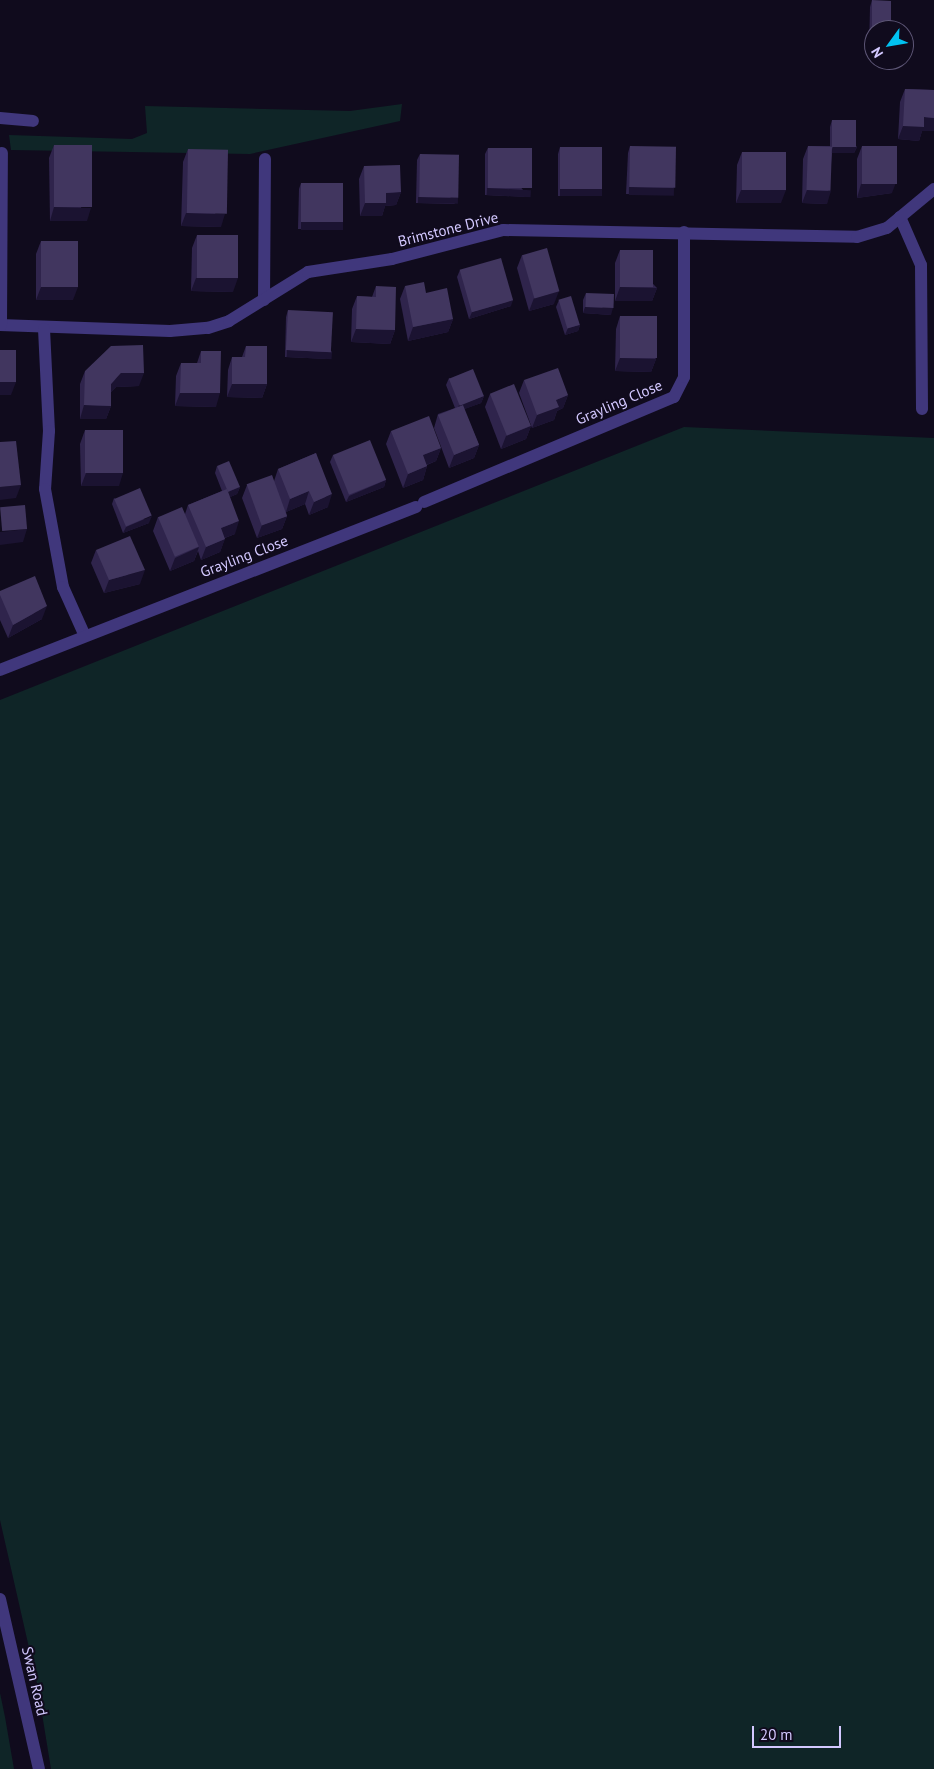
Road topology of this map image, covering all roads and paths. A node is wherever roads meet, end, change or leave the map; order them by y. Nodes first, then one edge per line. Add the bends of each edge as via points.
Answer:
1 (0, 118) edge
2 (33, 121) dead end
3 (2, 153) dead end
4 (265, 159) dead end
5 (934, 189) edge
6 (900, 217) junction
7 (684, 232) junction
8 (264, 300) junction
9 (0, 325) edge
10 (44, 329) junction
11 (922, 409) dead end
12 (84, 634) junction
13 (0, 670) edge
14 (0, 1599) edge
15 (39, 1769) edge

1 - 2 street
3 - 9 street
4 - 8 street
5 - 6 street, Brimstone Drive
6 - 7 street, Brimstone Drive via 887,228 857,236
6 - 11 street via 921,265
7 - 8 street, Brimstone Drive via 503,230 392,259 308,272
7 - 12 street, Grayling Close via 684,377 674,396 420,505
8 - 10 street, Brimstone Drive via 229,321 189,331
9 - 10 street, Brimstone Drive
10 - 12 street via 49,431 45,488 63,588
12 - 13 street, Grayling Close
14 - 15 street, Swan Road

